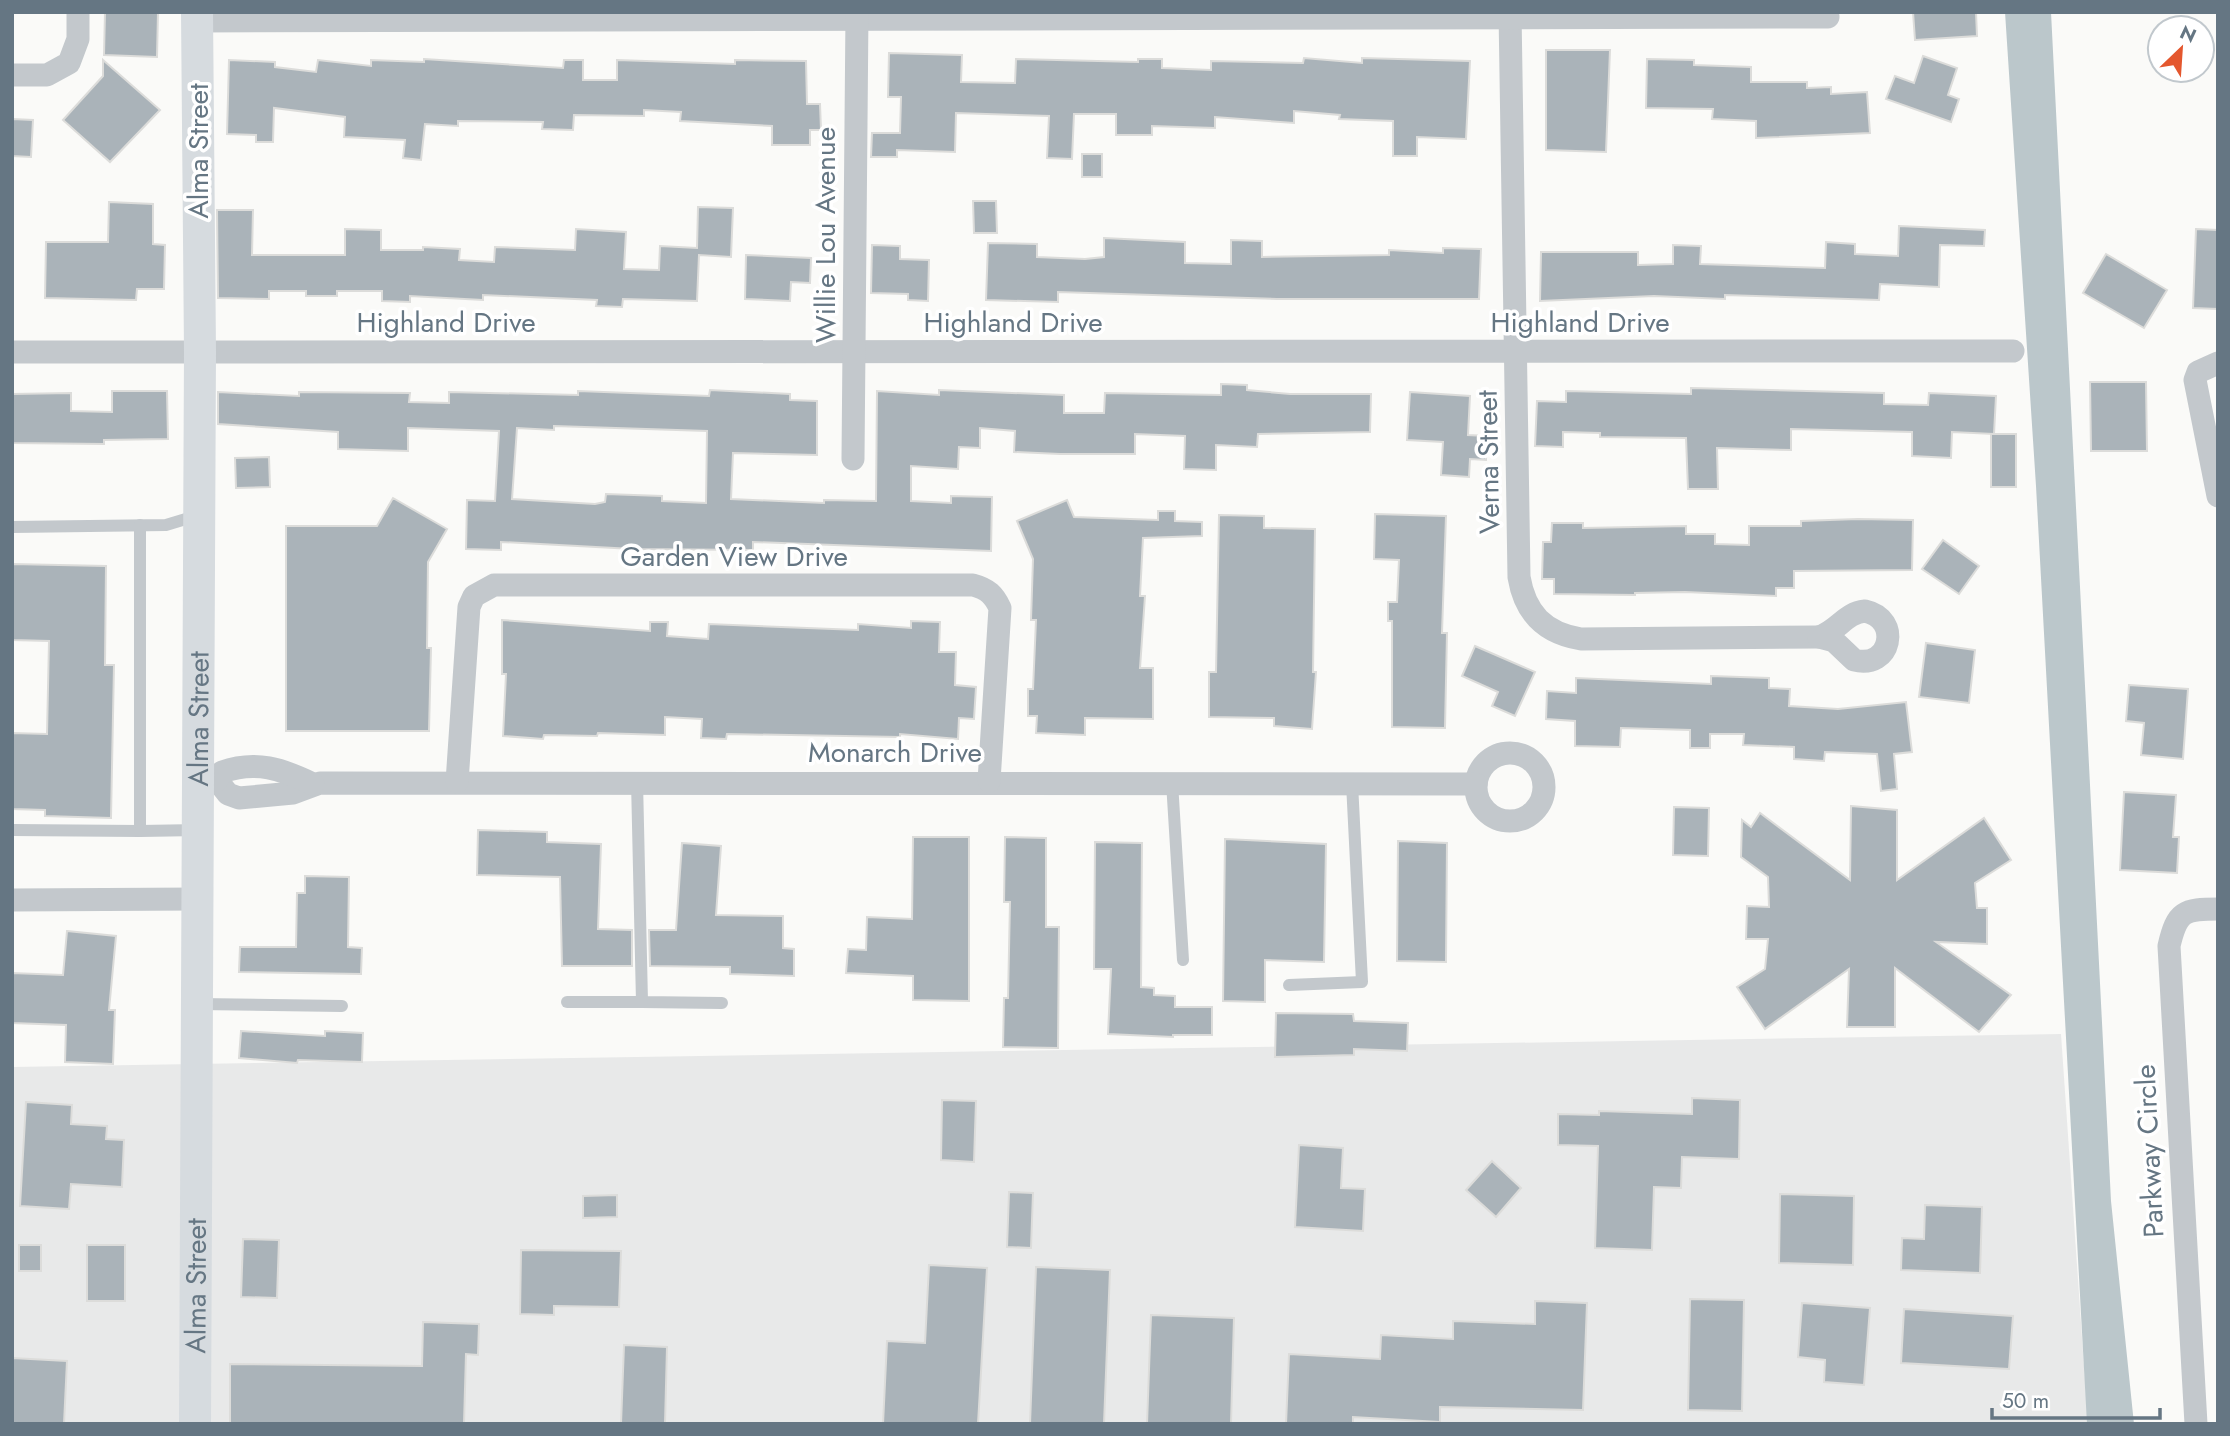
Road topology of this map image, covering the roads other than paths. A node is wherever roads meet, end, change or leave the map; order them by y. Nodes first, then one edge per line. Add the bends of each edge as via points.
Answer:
1 (78, 12) edge
2 (197, 16) edge
3 (857, 16) edge
4 (1510, 16) edge
5 (1828, 17) dead end
6 (12, 75) edge
7 (854, 351) junction
8 (1516, 351) junction
9 (2013, 351) dead end
10 (12, 352) edge
11 (200, 352) junction
12 (2218, 363) edge
13 (853, 458) dead end
14 (2218, 496) edge
15 (200, 514) junction
16 (140, 525) junction
17 (12, 527) edge
18 (1819, 637) dead end
19 (208, 780) junction
20 (637, 781) junction
21 (457, 782) junction
22 (989, 782) junction
23 (1172, 782) junction
24 (1352, 783) junction
25 (313, 784) junction
26 (1476, 784) dead end
27 (12, 830) edge
28 (199, 830) junction
29 (140, 831) junction
30 (198, 899) junction
31 (12, 900) edge
32 (2218, 909) edge
33 (1183, 960) dead end
34 (1289, 985) dead end
35 (568, 1002) dead end
36 (642, 1002) junction
37 (722, 1003) dead end
38 (198, 1004) junction
39 (342, 1006) dead end
40 (195, 1424) edge
41 (2196, 1424) edge

1 - 6 street via 78,39 69,63 47,75
2 - 3 street
2 - 11 street, Alma Street
3 - 4 street
3 - 7 street, Willie Lou Avenue
4 - 5 street
4 - 8 street, Verna Street
7 - 8 street, Highland Drive
7 - 11 street, Highland Drive
7 - 13 street, Willie Lou Avenue
8 - 9 street, Highland Drive
8 - 18 street, Verna Street via 1519,577 1522,597 1538,621 1563,636 1581,639
10 - 11 street, Highland Drive
11 - 15 street, Alma Street
12 - 14 street via 2198,372 2195,380
15 - 16 lane via 166,525
15 - 19 street, Alma Street
16 - 17 lane
16 - 29 lane
19 - 25 street, Monarch Drive via 239,766 260,766 279,768
19 - 25 street, Monarch Drive via 239,799 293,793
19 - 28 street, Alma Street
20 - 21 street, Monarch Drive
20 - 22 street, Monarch Drive
20 - 36 lane
21 - 22 street, Garden View Drive via 469,607 474,596 494,585 973,585 985,588 1000,608
21 - 25 street, Monarch Drive
22 - 23 street, Monarch Drive
23 - 24 street, Monarch Drive
23 - 33 lane
24 - 26 street, Monarch Drive
24 - 34 lane via 1362,982
27 - 29 lane
28 - 29 lane
28 - 30 street, Alma Street
30 - 31 street
30 - 38 street, Alma Street
32 - 41 street, Parkway Circle via 2191,909 2182,914 2169,946
35 - 36 lane
36 - 37 lane
38 - 39 lane
38 - 40 street, Alma Street

